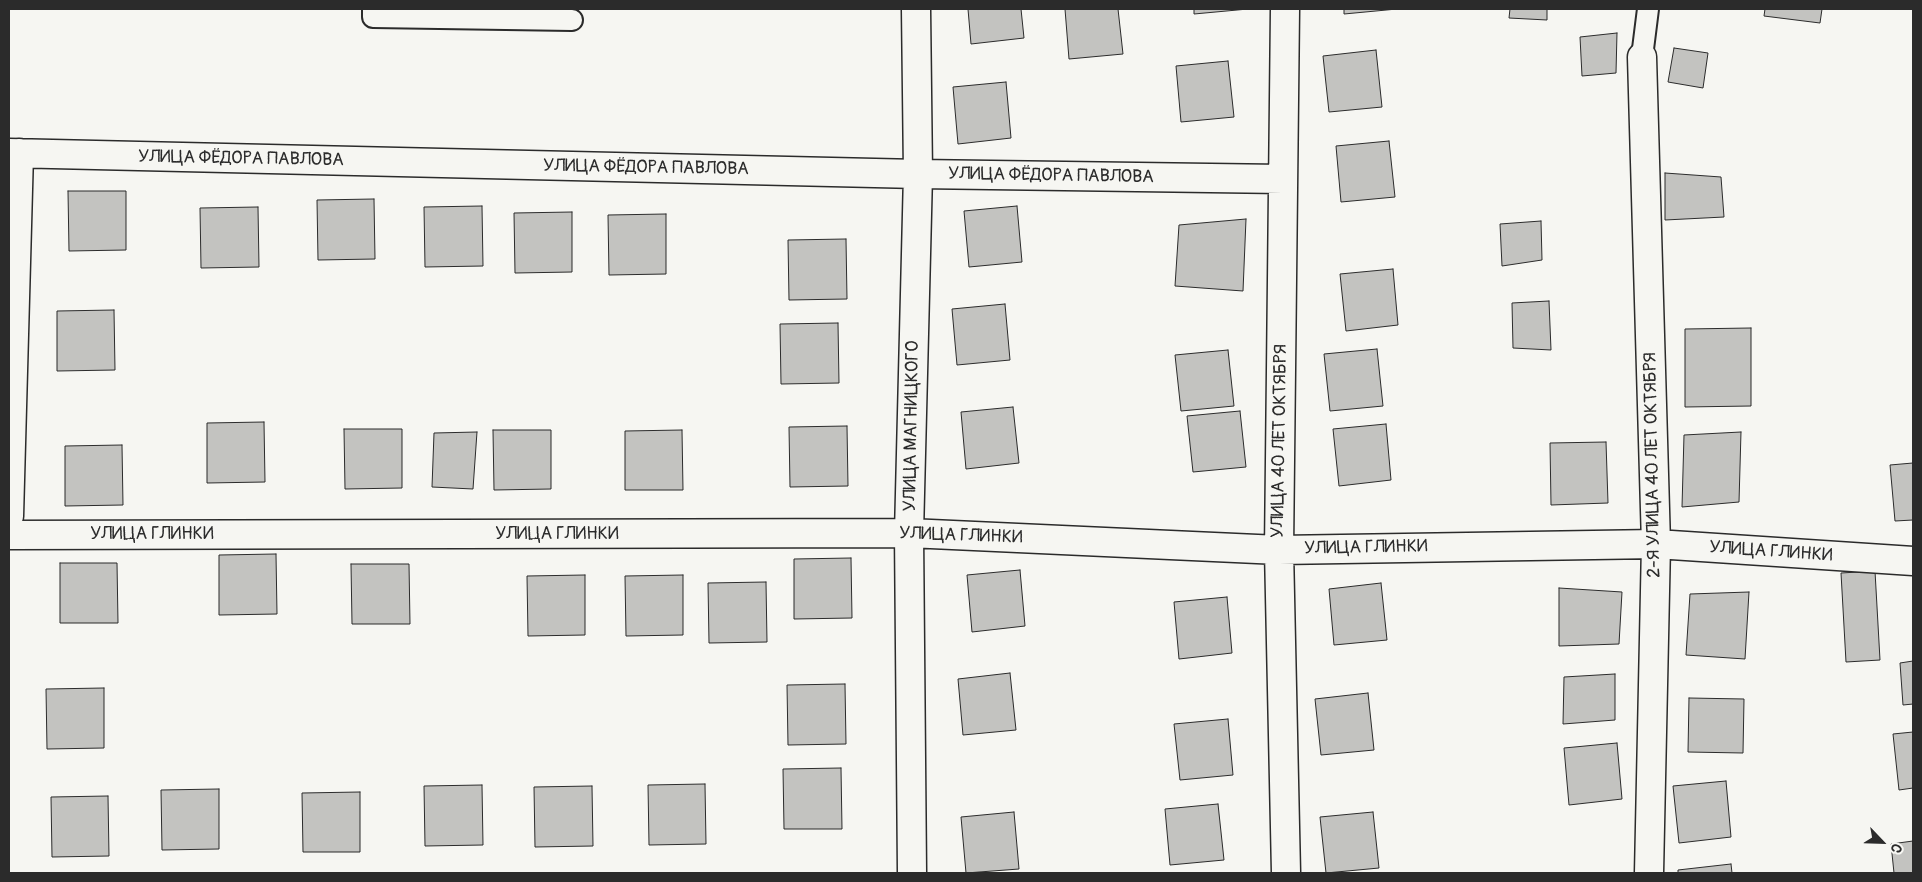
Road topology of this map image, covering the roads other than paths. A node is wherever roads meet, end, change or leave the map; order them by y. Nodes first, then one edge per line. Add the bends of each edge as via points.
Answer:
1 (373, 9) edge
2 (916, 9) edge
3 (1285, 9) edge
4 (1648, 9) edge
5 (572, 20) dead end
6 (1642, 58) joint
7 (14, 153) edge
8 (918, 174) junction
9 (1283, 179) junction
10 (9, 516) edge
11 (909, 533) junction
12 (9, 535) edge
13 (1656, 544) junction
14 (1279, 550) junction
15 (1913, 561) edge
16 (912, 873) edge
17 (1286, 873) edge
18 (1649, 873) edge

1 - 5 lane via 373,17
2 - 8 street, УЛИЦА МАГНИЦКОГО
3 - 9 street, УЛИЦА 40 ЛЕТ ОКТЯБРЯ
4 - 6 lane
6 - 13 street, 2-Я УЛИЦА 40 ЛЕТ ОКТЯБРЯ
7 - 8 street, УЛИЦА ФЁДОРА ПАВЛОВА
7 - 10 street
8 - 9 street, УЛИЦА ФЁДОРА ПАВЛОВА
8 - 11 street, УЛИЦА МАГНИЦКОГО
9 - 14 street, УЛИЦА 40 ЛЕТ ОКТЯБРЯ
11 - 12 street, УЛИЦА ГЛИНКИ
11 - 14 street, УЛИЦА ГЛИНКИ
11 - 16 street, УЛИЦА МАГНИЦКОГО
13 - 14 street, УЛИЦА ГЛИНКИ
13 - 15 street, УЛИЦА ГЛИНКИ
13 - 18 street, 2-Я УЛИЦА 40 ЛЕТ ОКТЯБРЯ
14 - 17 street, УЛИЦА 40 ЛЕТ ОКТЯБРЯ

